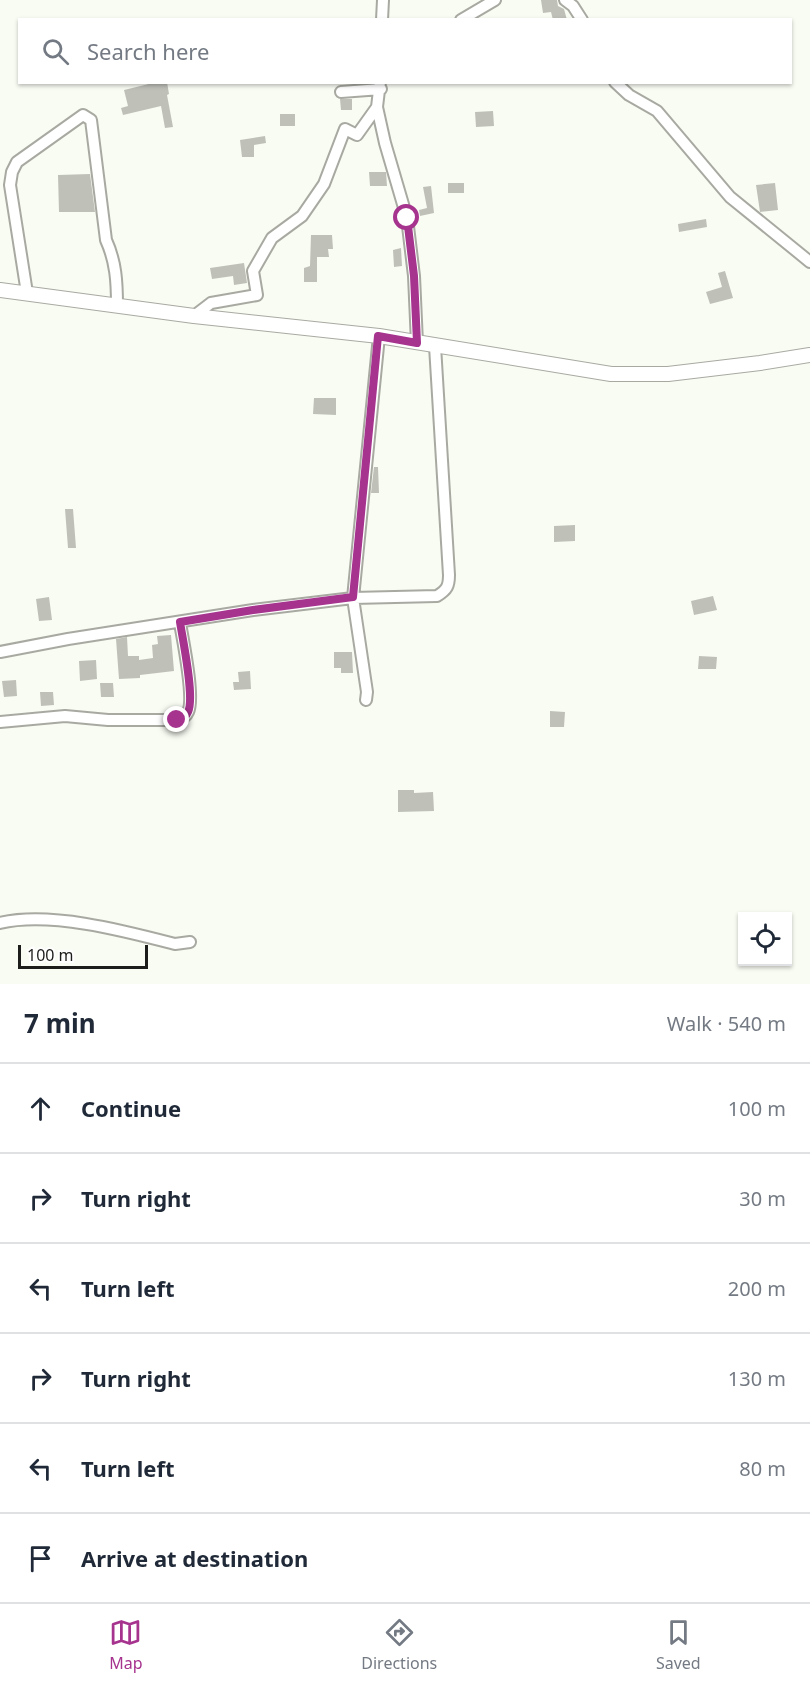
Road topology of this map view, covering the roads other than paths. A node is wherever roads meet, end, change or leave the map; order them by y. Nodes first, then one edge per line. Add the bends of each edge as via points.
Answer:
1 (383, 0) edge
2 (474, 0) edge
3 (495, 0) edge
4 (565, 0) edge
5 (474, 12) junction
6 (382, 18) edge
7 (464, 18) edge
8 (581, 18) edge
9 (617, 84) edge
10 (381, 86) edge
11 (340, 92) dead end
12 (377, 107) junction
13 (810, 262) edge
14 (0, 290) edge
15 (27, 293) junction
16 (117, 306) junction
17 (194, 316) junction
18 (378, 336) junction
19 (417, 343) junction
20 (435, 346) junction
21 (810, 355) edge
22 (353, 597) junction
23 (180, 622) junction
24 (0, 652) edge
25 (366, 700) dead end
26 (0, 722) edge
27 (0, 923) edge
28 (190, 942) dead end

1 - 6 street
2 - 5 street
3 - 5 street
4 - 8 street
5 - 7 street
9 - 13 street via 657,111 730,197
10 - 11 street
10 - 12 street
12 - 17 street via 357,135 345,129 324,184 302,216 267,244 253,271 257,295 211,303
12 - 19 street via 407,218
14 - 15 street
15 - 16 street
15 - 16 street via 10,184 12,172 17,162 83,115 91,120 106,240 116,271
16 - 17 street
17 - 18 street
18 - 19 street
18 - 22 street
19 - 20 street
20 - 21 street via 610,374 668,374
20 - 22 street via 449,585 437,596
22 - 23 street
22 - 25 street
23 - 24 street
23 - 26 street via 190,698 184,718 108,720 65,716
27 - 28 street via 80,922 175,944

